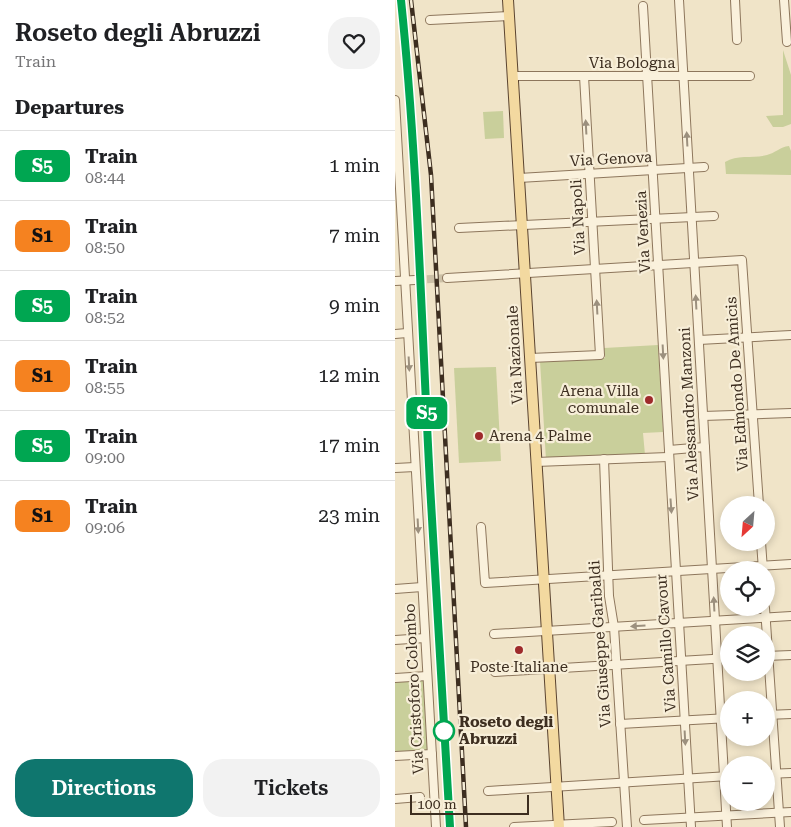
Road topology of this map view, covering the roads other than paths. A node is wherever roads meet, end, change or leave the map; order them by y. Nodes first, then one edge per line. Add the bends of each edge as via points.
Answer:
1 (509, 0) edge
2 (679, 0) edge
3 (735, 0) edge
4 (785, 0) edge
5 (643, 6) dead end
6 (509, 16) junction
7 (430, 20) dead end
8 (737, 40) dead end
9 (787, 42) dead end
10 (513, 76) junction
11 (583, 76) junction
12 (647, 76) junction
13 (750, 76) dead end
14 (683, 77) junction
15 (395, 100) edge
16 (397, 164) edge
17 (705, 167) dead end
18 (689, 168) junction
19 (653, 170) junction
20 (589, 174) junction
21 (519, 178) junction
22 (714, 216) dead end
23 (691, 217) junction
24 (656, 218) junction
25 (592, 221) junction
26 (398, 224) edge
27 (522, 225) junction
28 (459, 228) dead end
29 (694, 263) junction
30 (659, 265) junction
31 (595, 269) junction
32 (525, 273) junction
33 (447, 278) tunnel mouth
34 (404, 280) junction
35 (415, 280) tunnel mouth
36 (395, 281) edge
37 (407, 333) junction
38 (395, 334) edge
39 (791, 335) edge
40 (748, 337) junction
41 (699, 340) junction
42 (530, 358) junction
43 (791, 413) edge
44 (753, 414) junction
45 (703, 416) junction
46 (705, 447) junction
47 (668, 453) junction
48 (603, 459) junction
49 (536, 462) junction
50 (415, 467) junction
51 (395, 468) edge
52 (758, 496) edge
53 (481, 528) dead end
54 (791, 564) edge
55 (775, 566) edge
56 (712, 569) junction
57 (720, 569) edge
58 (675, 571) junction
59 (607, 574) junction
60 (543, 580) junction
61 (422, 587) junction
62 (395, 589) edge
63 (791, 616) edge
64 (766, 618) junction
65 (715, 621) junction
66 (678, 623) junction
67 (766, 626) edge
68 (614, 627) junction
69 (546, 631) junction
70 (494, 634) dead end
71 (425, 638) junction
72 (395, 640) edge
73 (791, 655) edge
74 (775, 656) edge
75 (717, 659) junction
76 (720, 659) edge
77 (680, 661) junction
78 (617, 665) junction
79 (548, 669) junction
80 (495, 672) dead end
81 (427, 676) junction
82 (395, 678) edge
83 (721, 691) edge
84 (791, 714) edge
85 (775, 715) edge
86 (720, 718) edge
87 (684, 720) junction
88 (620, 724) junction
89 (773, 746) edge
90 (432, 754) junction
91 (395, 756) edge
92 (777, 773) junction
93 (791, 773) edge
94 (720, 777) edge
95 (688, 779) junction
96 (624, 783) junction
97 (556, 787) junction
98 (489, 791) dead end
99 (420, 797) dead end
100 (395, 799) edge
101 (726, 811) edge
102 (779, 812) junction
103 (791, 812) edge
104 (726, 816) junction
105 (690, 818) junction
106 (644, 820) dead end
107 (612, 822) dead end
108 (559, 826) edge
109 (436, 827) edge
110 (513, 827) edge
111 (627, 827) edge
112 (691, 827) edge
113 (727, 827) edge
114 (780, 827) edge

1 - 6 main road, Via Nazionale
2 - 14 street, Via Alessandro Manzoni
3 - 8 street
4 - 9 street
5 - 12 street, Via Venezia
6 - 7 street
6 - 10 main road, Via Nazionale
10 - 11 street, Via Bologna
10 - 21 main road, Via Nazionale
11 - 12 street, Via Bologna
20 -> 11 street, Via Napoli
12 - 14 street, Via Bologna
12 - 19 street, Via Venezia
13 - 14 street, Via Bologna
18 -> 14 street, Via Alessandro Manzoni
15 - 16 street, Via Cristoforo Colombo
16 - 26 street, Via Cristoforo Colombo
17 - 18 street, Via Genova
18 - 19 street, Via Genova
18 - 23 street, Via Alessandro Manzoni
19 - 20 street, Via Genova
19 - 24 street, Via Venezia
20 - 21 street, Via Genova
20 - 25 street, Via Napoli
21 - 27 main road, Via Nazionale
22 - 23 street
23 - 24 street
23 - 29 street, Via Alessandro Manzoni
24 - 25 street
24 - 30 street, Via Venezia
25 - 27 street
25 - 31 street, Via Napoli
26 - 34 street, Via Cristoforo Colombo
27 - 28 street
27 - 32 main road, Via Nazionale
29 - 30 street
29 - 40 street, Via Edmondo De Amicis via 742,260
41 -> 29 street, Via Alessandro Manzoni
30 - 31 street
30 -> 47 street, Via Venezia
31 - 32 street
42 -> 31 street, Via Napoli via 600,355
32 - 33 street
32 - 42 main road, Via Nazionale
34 - 35 street
34 - 36 street
34 - 37 street, Via Cristoforo Colombo
37 - 38 street
37 -> 50 street, Via Cristoforo Colombo
39 - 40 street
40 - 41 street
40 - 44 street, Via Edmondo De Amicis
41 - 45 street, Via Alessandro Manzoni
42 - 49 main road, Via Nazionale
43 - 44 street
44 - 45 street
44 - 52 street, Via Edmondo De Amicis
45 - 46 street, Via Alessandro Manzoni
46 - 47 street
46 - 56 street, Via Alessandro Manzoni
47 - 48 street
47 -> 58 street, Via Camillo Cavour
48 - 49 street
48 - 59 street, Via Giuseppe Garibaldi
49 - 60 main road, Via Nazionale
50 - 51 street
50 -> 61 street, Via Cristoforo Colombo
53 - 60 street via 485,583
54 - 55 street
56 - 57 street
56 - 58 street
65 -> 56 street, Via Alessandro Manzoni
58 - 59 street
58 - 66 street, Via Camillo Cavour
59 - 60 street
59 - 68 street, Via Giuseppe Garibaldi
60 - 69 main road, Via Nazionale
61 - 62 street
61 - 71 street, Via Cristoforo Colombo
63 - 64 street
64 - 65 street
64 - 67 street
65 - 66 street
65 - 75 street, Via Alessandro Manzoni
66 -> 68 street
66 - 77 street, Via Camillo Cavour
68 - 69 street
68 - 78 street, Via Giuseppe Garibaldi
69 - 70 street
69 - 79 main road, Via Nazionale
71 - 72 street
71 - 81 street, Via Cristoforo Colombo
73 - 74 street
75 - 76 street
75 - 77 street
75 - 83 street, Via Alessandro Manzoni
77 - 78 street
77 - 87 street, Via Camillo Cavour
78 - 79 street
78 - 88 street, Via Giuseppe Garibaldi
79 - 80 street
79 - 97 main road, Via Nazionale
81 - 82 street
81 - 90 street, Via Cristoforo Colombo
84 - 85 street
86 - 87 street
87 - 88 street
87 -> 95 street, Via Camillo Cavour
88 - 96 street, Via Giuseppe Garibaldi
89 - 92 street
90 - 91 street
90 - 109 street, Via Cristoforo Colombo
92 - 93 street
92 - 102 street
94 - 95 street
95 - 96 street
95 - 105 street, Via Camillo Cavour
96 - 97 street
96 - 111 street, Via Giuseppe Garibaldi
97 - 98 street
97 - 108 main road, Via Nazionale
99 - 100 street
101 - 104 street, Via Alessandro Manzoni
102 - 103 street
102 - 104 street
102 - 114 street
104 - 105 street
104 - 113 street, Via Alessandro Manzoni
105 - 106 street
105 - 112 street, Via Camillo Cavour
107 - 108 street
108 - 110 street

